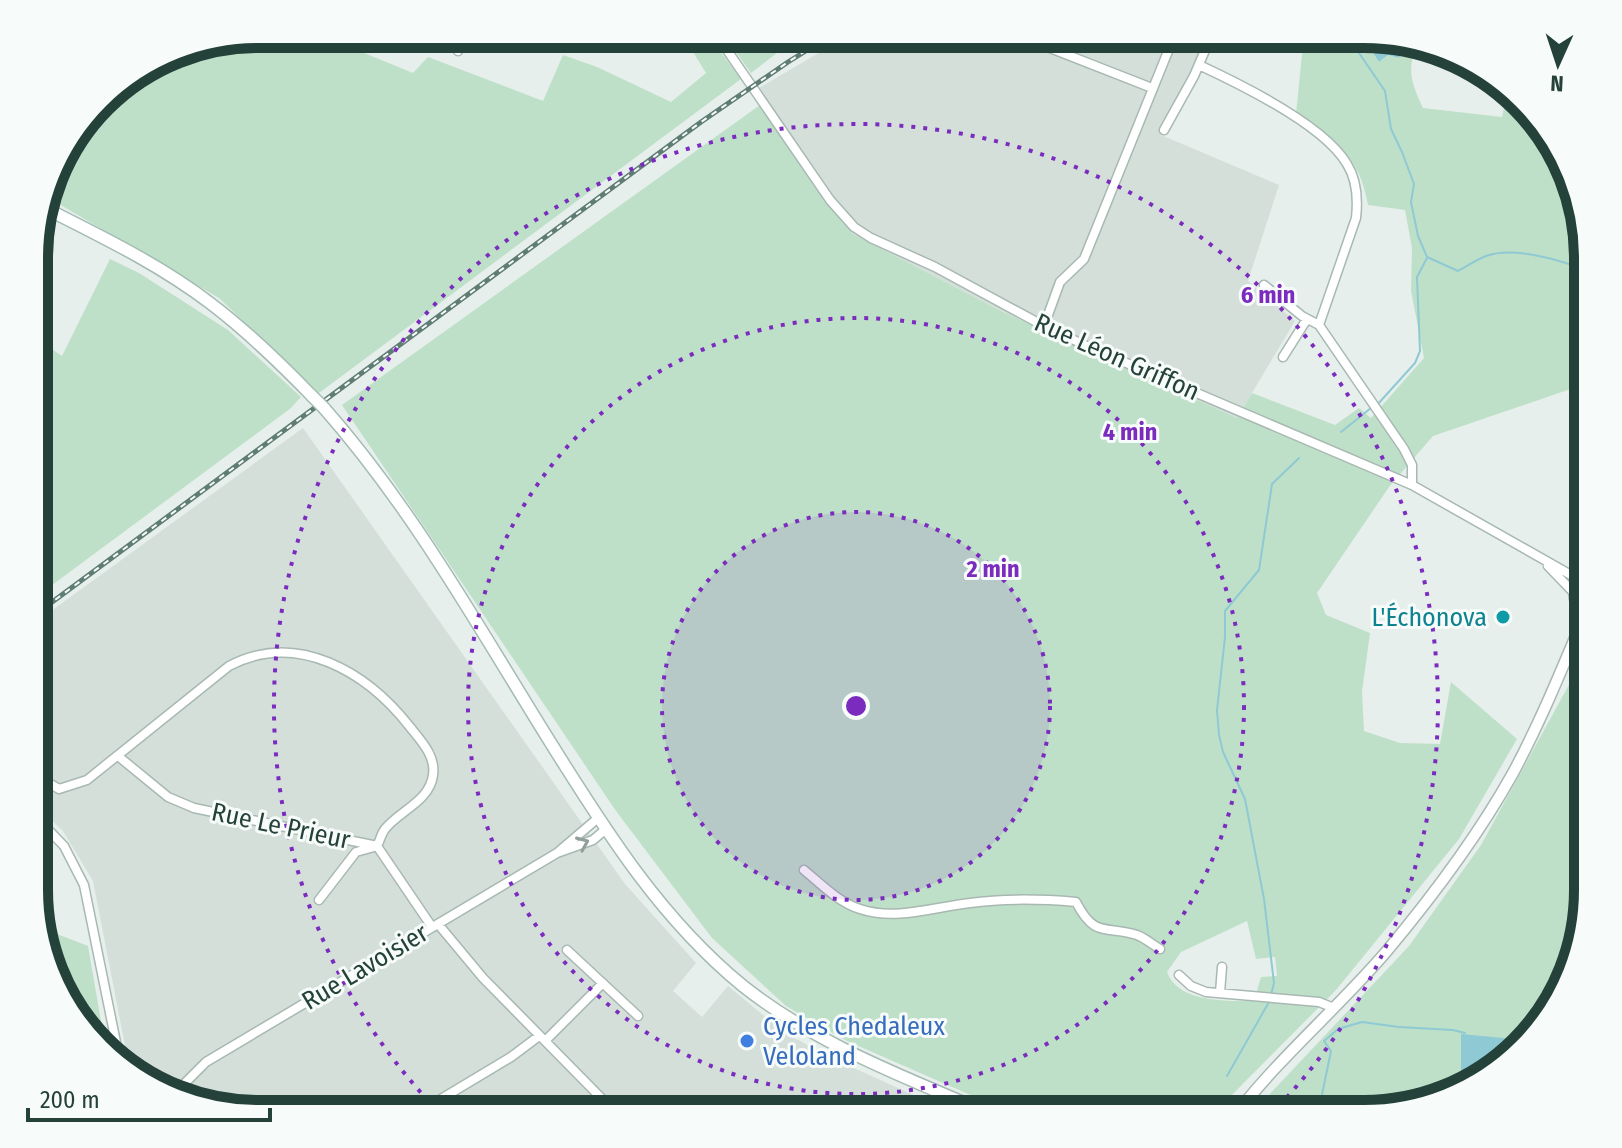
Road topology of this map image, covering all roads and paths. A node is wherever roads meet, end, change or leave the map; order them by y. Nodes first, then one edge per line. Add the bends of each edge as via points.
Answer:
1 (459, 48) edge
2 (726, 48) edge
3 (1050, 48) edge
4 (1169, 48) edge
5 (1206, 48) edge
6 (458, 51) dead end
7 (1199, 65) junction
8 (1152, 88) junction
9 (1164, 130) dead end
10 (53, 212) edge
11 (1264, 285) dead end
12 (1307, 319) junction
13 (1319, 325) junction
14 (1044, 326) junction
15 (1283, 357) dead end
16 (1412, 485) junction
17 (1536, 555) junction
18 (1574, 576) edge
19 (1574, 593) edge
20 (1574, 643) edge
21 (118, 756) junction
22 (48, 782) edge
23 (598, 818) junction
24 (48, 829) edge
25 (606, 829) junction
26 (377, 846) junction
27 (557, 853) junction
28 (804, 870) dead end
29 (319, 900) dead end
30 (435, 926) junction
31 (1160, 949) dead end
32 (567, 950) dead end
33 (1222, 967) dead end
34 (1179, 975) dead end
35 (603, 983) junction
36 (1220, 993) junction
37 (1334, 1008) junction
38 (638, 1016) dead end
39 (542, 1039) junction
40 (116, 1044) edge
41 (182, 1086) edge
42 (1249, 1098) joint
43 (439, 1100) edge
44 (603, 1100) edge
45 (959, 1100) edge
46 (1246, 1100) edge

1 - 6 street
2 - 14 street, Rue Léon Griffon via 854,227
3 - 8 street
4 - 8 street
5 - 7 street
7 - 9 street
7 - 13 street via 1313,129 1348,164 1358,204 1356,218
8 - 14 street via 1084,259 1060,282
10 - 23 main road, bridge via 140,257 208,301 324,408 424,540
11 - 12 street
12 - 13 street
12 - 15 street
13 - 16 street via 1412,465
14 - 16 street, Rue Léon Griffon
16 - 17 street, Rue Léon Griffon
17 - 18 street, Rue Léon Griffon
17 - 19 street, Rue Léon Griffon
20 - 37 street via 1505,785 1425,904
21 - 22 street via 87,780 59,789
21 - 26 street, Rue Le Prieur via 168,797 194,808
21 - 26 street via 244,658 282,651 313,657 343,669 391,703 434,765 426,792 384,830
23 - 25 main road
23 - 27 street, Rue Lavoisier
24 - 40 street via 64,846 84,885
27 -> 25 street, Rue Lavoisier via 593,840
25 - 45 main road via 673,920 744,986 856,1055
26 - 29 street, Rue Le Prieur via 356,852
26 - 30 street
27 - 30 street, Rue Lavoisier
28 - 31 street via 838,898 884,913 1029,899 1076,902 1083,917 1100,930 1137,935
30 - 39 street
30 - 41 street, Rue Lavoisier via 206,1062
32 - 35 street
33 - 36 street
34 - 36 street via 1191,986
35 - 38 street
35 - 39 street
36 - 37 street
37 - 42 street
39 - 43 street
39 - 44 street
42 - 46 street

